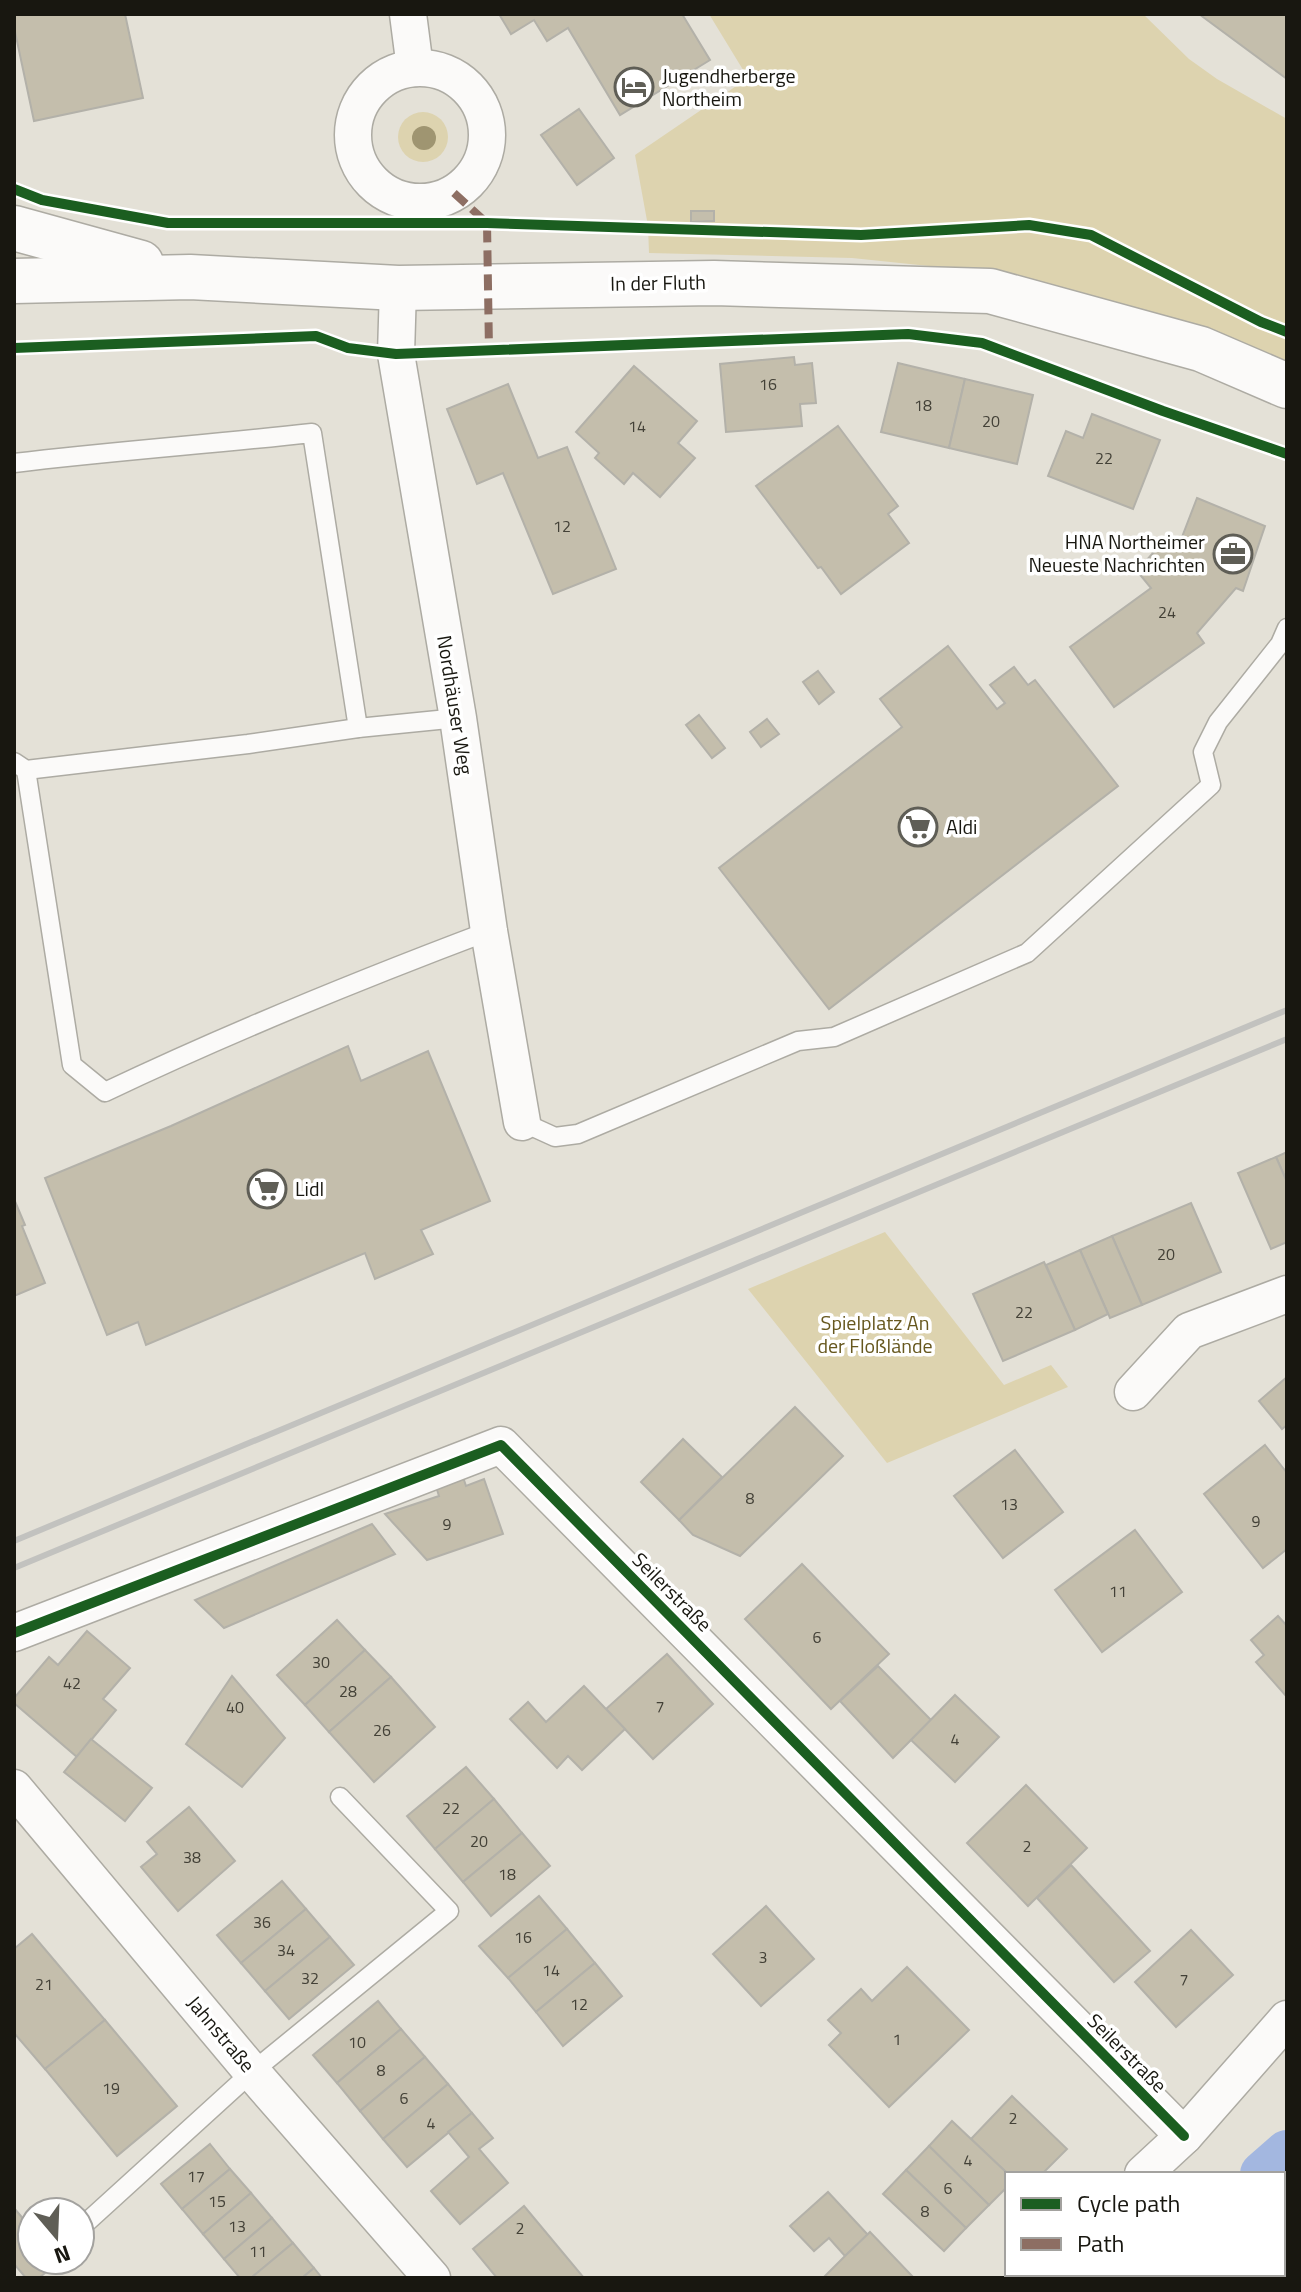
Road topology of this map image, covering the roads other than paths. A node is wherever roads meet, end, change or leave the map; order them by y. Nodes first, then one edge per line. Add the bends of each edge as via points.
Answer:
1 (408, 14) edge
2 (415, 68) dead end
3 (14, 228) edge
4 (190, 277) junction
5 (14, 281) edge
6 (398, 288) junction
7 (1287, 386) edge
8 (14, 463) edge
9 (1287, 628) edge
10 (458, 718) junction
11 (358, 728) junction
12 (20, 766) edge
13 (489, 931) junction
14 (522, 1122) joint
15 (1287, 1294) edge
16 (1133, 1392) dead end
17 (14, 1633) edge
18 (14, 1788) edge
19 (340, 1797) dead end
20 (1287, 2019) edge
21 (252, 2072) junction
22 (1184, 2136) junction
23 (1145, 2172) edge
24 (96, 2214) edge
25 (432, 2278) edge

1 - 2 street
3 - 4 main road
4 - 5 main road, In der Fluth
4 - 6 main road, In der Fluth
6 - 7 main road, In der Fluth via 714,283 990,291 1201,349
6 - 10 street, Nordhäuser Weg via 396,354
8 - 11 lane via 312,433
9 - 14 lane via 1218,722 1203,752 1211,785 1027,953 834,1037 798,1041 578,1134 555,1137
10 - 11 lane
10 - 13 street, Nordhäuser Weg
11 - 12 lane
12 - 13 lane via 72,1065 105,1092 193,1050
13 - 14 street, Nordhäuser Weg
15 - 16 street via 1189,1331
17 - 22 street, Seilerstraße via 501,1445
18 - 21 street, Jahnstraße
19 - 21 lane via 449,1911
20 - 22 street
21 - 24 lane
21 - 25 street, Jahnstraße
22 - 23 street

